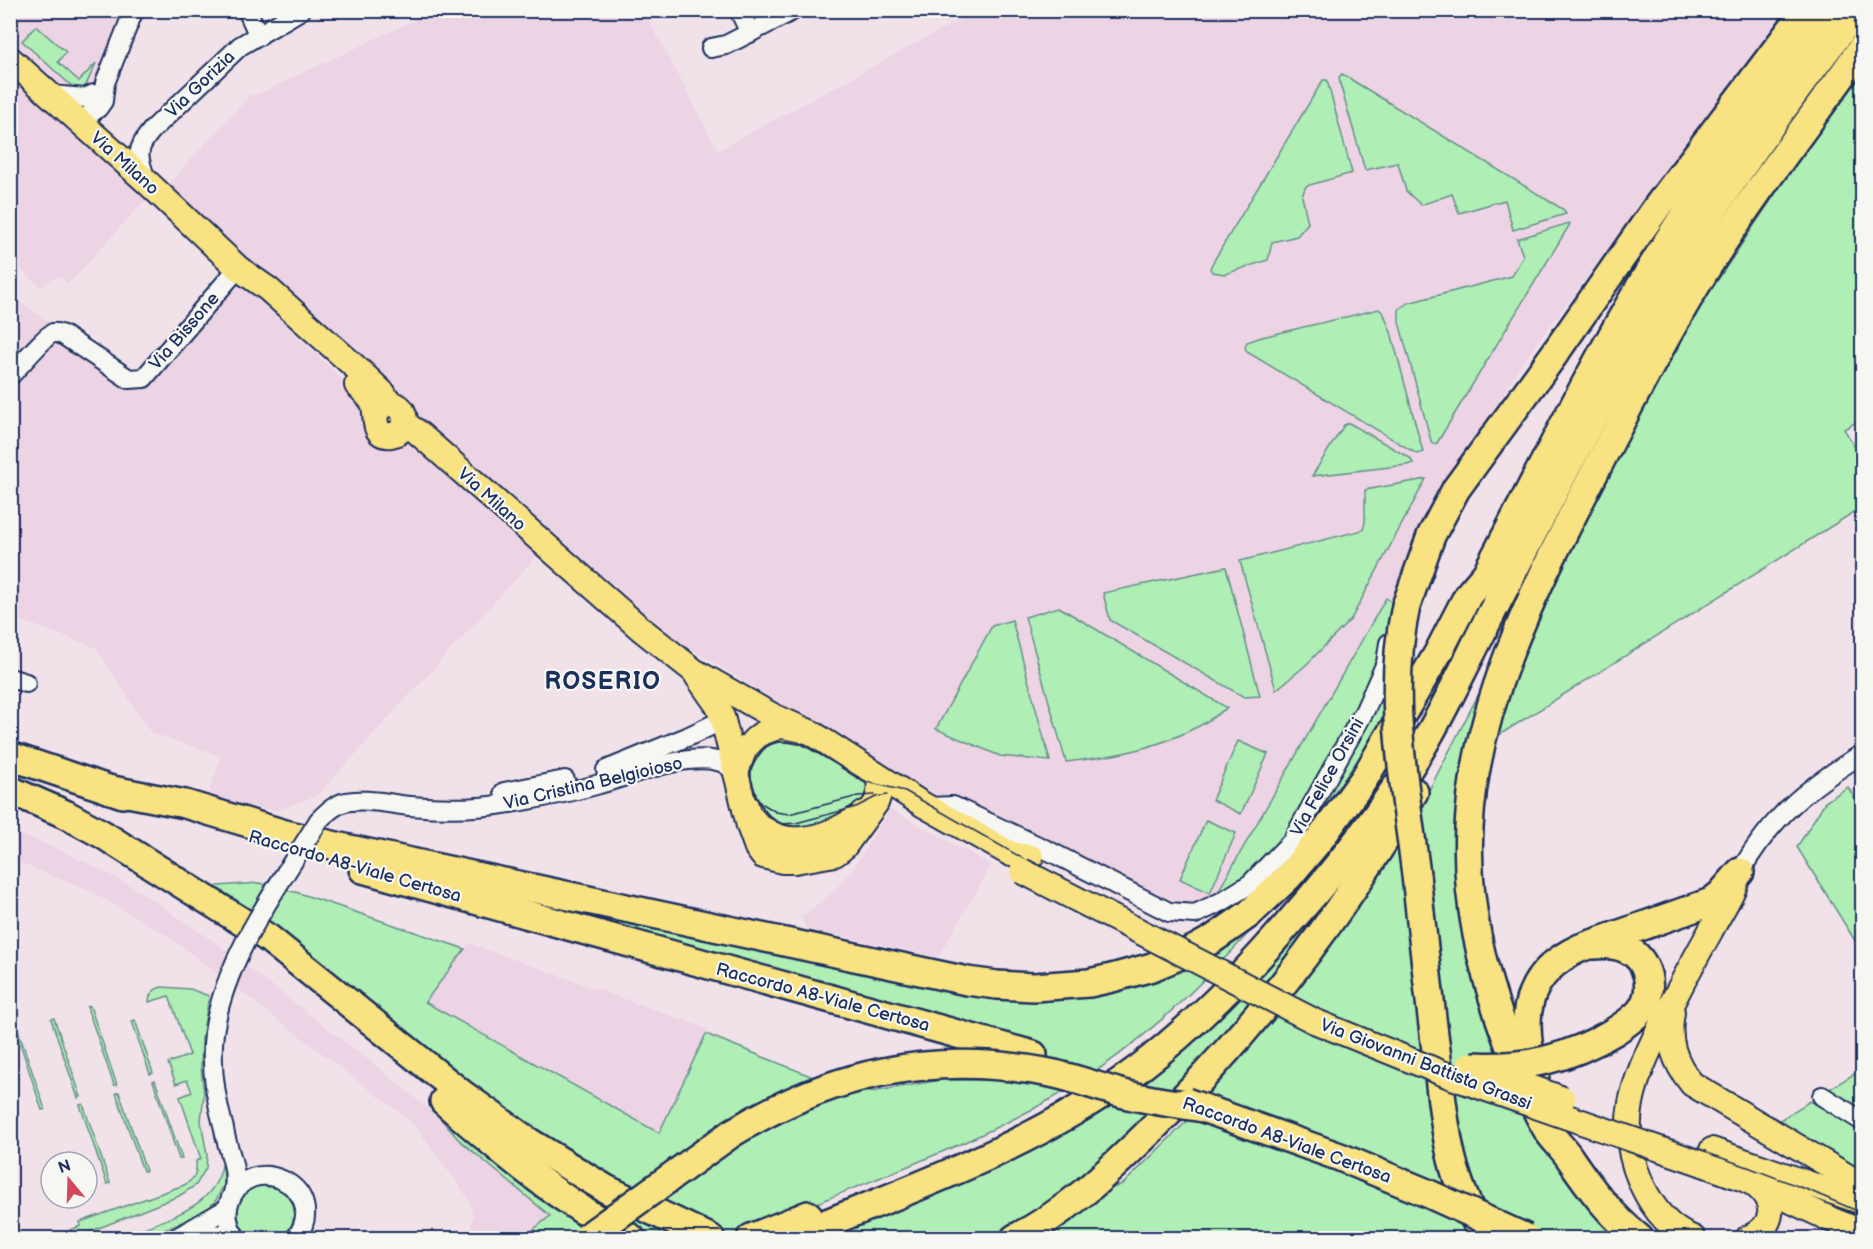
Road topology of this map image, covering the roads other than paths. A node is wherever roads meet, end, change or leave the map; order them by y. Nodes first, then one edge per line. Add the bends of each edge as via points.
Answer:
1 (135, 10) edge
2 (248, 10) edge
3 (301, 10) edge
4 (739, 10) edge
5 (794, 10) edge
6 (1806, 10) edge
7 (1831, 10) edge
8 (1857, 10) edge
9 (1863, 22) edge
10 (750, 33) junction
11 (259, 36) junction
12 (711, 48) dead end
13 (1863, 48) edge
14 (10, 59) edge
15 (101, 93) junction
16 (51, 95) junction
17 (80, 122) junction
18 (107, 147) junction
19 (147, 182) junction
20 (238, 268) junction
21 (10, 376) edge
22 (552, 552) joint
23 (1486, 574) junction
24 (1399, 609) junction
25 (694, 672) junction
26 (773, 716) junction
27 (723, 720) junction
28 (812, 733) junction
29 (670, 745) junction
30 (1863, 754) edge
31 (10, 756) edge
32 (702, 760) junction
33 (880, 778) junction
34 (739, 784) junction
35 (107, 789) junction
36 (10, 790) edge
37 (410, 806) junction
38 (925, 806) junction
39 (873, 808) junction
40 (1021, 861) junction
41 (1740, 872) junction
42 (204, 899) junction
43 (1209, 908) joint
44 (1580, 948) junction
45 (1678, 990) junction
46 (1471, 1066) junction
47 (1822, 1096) dead end
48 (1204, 1108) junction
49 (1863, 1121) edge
50 (224, 1129) junction
51 (1559, 1142) junction
52 (1707, 1157) junction
53 (258, 1177) junction
54 (1754, 1184) junction
55 (1863, 1185) edge
56 (231, 1201) junction
57 (1863, 1202) edge
58 (816, 1220) junction
59 (1863, 1232) edge
60 (178, 1237) edge
61 (236, 1238) edge
62 (296, 1239) edge
63 (586, 1239) edge
64 (631, 1239) edge
65 (710, 1239) edge
66 (751, 1239) edge
67 (790, 1239) edge
68 (1015, 1239) edge
69 (1486, 1239) edge
70 (1526, 1239) edge
71 (1639, 1239) edge
72 (1693, 1239) edge
73 (1748, 1239) edge

1 - 15 street
2 - 11 street
3 - 11 street, Via Gorizia
4 - 10 street
5 - 10 street
6 - 24 highway via 1657,207 1456,489
7 - 23 highway via 1734,142 1658,257
8 - 58 highway via 1731,183 1685,254 1603,398 1421,747 1328,878 1261,955 1202,1014 1111,1088 999,1151
9 - 68 highway via 1743,188 1659,324 1424,774 1343,905 1263,1010 1157,1124 1075,1200
10 - 12 street
11 - 19 street, Via Gorizia via 240,46 143,140 139,153
13 - 51 highway via 1732,229 1655,358 1550,560 1502,672 1484,732 1469,828 1474,919 1490,990 1514,1059 1547,1128
14 - 16 main road, Via Milano
15 - 16 street via 86,98
15 - 17 street
15 - 18 street
16 - 17 main road, Via Milano
17 - 18 main road, Via Milano
18 - 19 main road, Via Milano
19 - 20 main road, Via Milano
20 - 21 street, Via Bissone via 144,378 129,379 57,333 44,340
20 - 22 main road, Via Milano via 246,282 382,409 375,424 381,432 398,433 405,424 416,431
22 - 25 main road, Via Giovanni Battista Grassi
23 - 35 highway via 1468,595 1364,779 1320,839 1268,898 1195,948 1152,967 1089,983 1034,987 956,979 345,848 185,804
23 - 58 highway via 1481,601 1451,659 1356,814 1288,902 1187,1008 1127,1058 1048,1110
24 - 43 street, Via Felice Orsini via 1386,663 1365,710 1292,841 1250,884
24 - 69 highway, bridge via 1396,711 1442,1097 1451,1158 1465,1204
25 - 26 main road, Via Giovanni Battista Grassi
25 - 27 main road, Via Giovanni Battista Grassi
26 - 27 main road, Via Giovanni Battista Grassi via 748,711
26 - 28 main road, Via Giovanni Battista Grassi
27 - 29 street, Via Cristina Belgioioso
27 - 34 main road, Via Giovanni Battista Grassi
28 - 33 main road, Via Giovanni Battista Grassi
28 - 34 main road, Via Giovanni Battista Grassi via 787,728 763,734 748,745
29 - 32 street via 677,756
29 - 37 street, Via Cristina Belgioioso via 581,777 449,803
30 - 41 street via 1830,774 1773,823
31 - 35 highway
32 - 34 street, Via Cristina Belgioioso via 726,764
32 - 37 street, Via Cristina Belgioioso via 509,803 450,809
33 - 38 main road, Via Giovanni Battista Grassi
33 - 39 main road
34 - 39 main road, Via Giovanni Battista Grassi via 759,825 782,839 835,830
35 - 48 highway, Raccordo A8-Viale Certosa, bridge via 271,843 1094,1071
36 - 42 highway via 102,834
37 - 50 street, Via Cristina Belgioioso, bridge via 355,801 332,808 319,820 244,942 218,1010 214,1035 215,1088
38 - 39 main road, Via Giovanni Battista Grassi via 902,802
38 - 40 main road, Via Giovanni Battista Grassi
38 - 43 street, Via Giovanni Battista Grassi via 953,806 1169,912 1195,914
40 - 46 main road, Via Giovanni Battista Grassi via 1323,1007
40 - 52 main road, Via Giovanni Battista Grassi, bridge via 1336,1030 1452,1077
41 - 44 highway via 1711,902
41 - 45 main road
42 - 64 highway via 534,1176 593,1218
42 - 65 highway via 268,938 462,1094 529,1142 606,1189
44 - 46 highway, bridge via 1605,944 1636,955 1647,973 1649,988 1636,1015 1580,1050 1548,1061 1506,1067
44 - 51 highway via 1554,963 1542,976 1531,993 1527,1016 1530,1058
45 - 55 main road via 1670,1040 1676,1059 1692,1084
45 - 72 main road via 1638,1072 1629,1125 1631,1154 1644,1189 1660,1215
46 - 52 main road, Via Giovanni Battista Grassi, bridge
47 - 49 street
48 - 63 highway, bridge via 1130,1095 1048,1073 986,1064 922,1066 862,1076 808,1094 755,1119
48 - 70 highway, Raccordo A8-Viale Certosa, bridge via 1389,1177
50 - 53 street, Via Cristina Belgioioso
50 - 56 street, Via Cristina Belgioioso via 237,1179
51 - 71 highway via 1594,1194
52 - 54 main road, Via Giovanni Battista Grassi
52 - 57 main road, Via Giovanni Battista Grassi
53 - 56 street via 244,1183
53 - 62 street via 282,1179 300,1196 304,1220
54 - 59 main road, Via Giovanni Battista Grassi
54 - 73 main road via 1766,1194 1770,1213 1767,1225
56 - 60 street
56 - 61 street, Via Cristina Belgioioso via 228,1223
58 - 66 highway
58 - 67 highway
60 - 61 street via 210,1234

